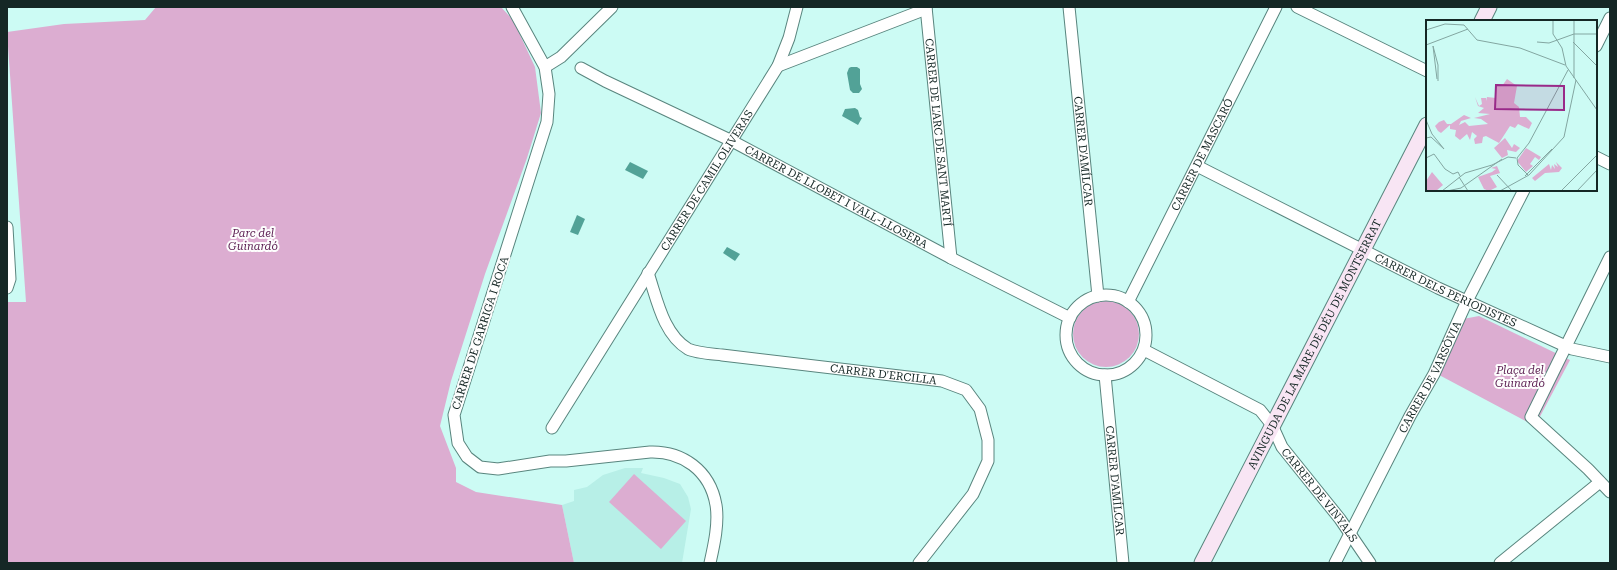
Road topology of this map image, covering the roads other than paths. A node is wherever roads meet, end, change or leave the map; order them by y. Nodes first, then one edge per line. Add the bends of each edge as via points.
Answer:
1 (512, 7) edge
2 (612, 7) edge
3 (797, 7) edge
4 (1069, 7) edge
5 (1276, 7) edge
6 (1297, 7) edge
7 (1489, 7) edge
8 (926, 8) edge
9 (1610, 18) edge
10 (1482, 20) edge
11 (1597, 44) edge
12 (778, 66) junction
13 (545, 67) junction
14 (581, 68) dead end
15 (1426, 71) edge
16 (1426, 127) edge
17 (732, 140) junction
18 (1597, 158) edge
19 (1610, 164) edge
20 (1197, 166) junction
21 (1523, 191) edge
22 (7, 227) edge
23 (1362, 250) junction
24 (1610, 257) edge
25 (951, 258) junction
26 (648, 273) junction
27 (7, 288) edge
28 (1098, 296) junction
29 (1128, 302) junction
30 (1467, 302) junction
31 (1070, 318) junction
32 (1566, 346) junction
33 (1144, 350) junction
34 (1610, 357) edge
35 (1105, 375) junction
36 (1272, 425) junction
37 (552, 428) dead end
38 (1600, 482) junction
39 (1610, 492) edge
40 (1350, 534) junction
41 (710, 563) edge
42 (919, 563) edge
43 (1123, 563) edge
44 (1202, 563) edge
45 (1334, 563) edge
46 (1370, 563) edge
47 (1500, 563) edge

1 - 13 street
2 - 13 street via 561,56
3 - 12 street, CARRER DE CAMIL OLIVERAS
4 - 28 street, CARRER D'AMÍLCAR
5 - 20 street, CARRER DE MASCARÓ
6 - 15 street
7 - 10 street
8 - 12 street
8 - 25 street, CARRER DE L'ARC DE SANT MARTÍ
9 - 11 street
12 - 17 street, CARRER DE CAMIL OLIVERAS
13 - 41 street, CARRER DE GARRIGA I ROCA via 549,94 547,122 454,415 458,443 467,457 480,467 498,469 550,461 650,452 663,452 684,459 694,465 708,484 716,505
14 - 17 street, CARRER DE LLOBET I VALL-LLOSERA
16 - 23 street, AVINGUDA DE LA MARE DE DÉU DE MONTSERRAT
17 - 25 street, CARRER DE LLOBET I VALL-LLOSERA
17 - 26 street, CARRER DE CAMIL OLIVERAS
18 - 19 street
20 - 23 street, CARRER DELS PERIODISTES
20 - 29 street, CARRER DE MASCARÓ
21 - 30 street, CARRER DE VARSÒVIA
22 - 27 street via 10,279
23 - 30 street, CARRER DELS PERIODISTES
23 - 36 street, AVINGUDA DE LA MARE DE DÉU DE MONTSERRAT
24 - 32 street
25 - 31 street, CARRER DE LLOBET I VALL-LLOSERA
26 - 37 street, CARRER DE CAMIL OLIVERAS
26 - 42 street, CARRER D'ERCILLA via 662,316 672,336 690,350 942,381 966,390 980,408 988,440 988,461 973,494
28 - 29 street via 1119,297
28 - 31 street via 1086,300 1076,308
29 - 33 street via 1137,309 1143,319 1146,342
30 - 32 street, CARRER DELS PERIODISTES
30 - 40 street, CARRER DE VARSÒVIA via 1434,374
31 - 35 street via 1066,328 1069,351 1075,360 1094,373
32 - 34 street, CARRER DELS PERIODISTES
32 - 38 street via 1531,417
33 - 35 street via 1127,369
33 - 36 street via 1260,410
35 - 43 street, CARRER D'AMÍLCAR
36 - 40 street, CARRER DE VINYALS via 1282,446
36 - 44 street, AVINGUDA DE LA MARE DE DÉU DE MONTSERRAT
38 - 39 street
38 - 47 street
40 - 45 street, CARRER DE VARSÒVIA
40 - 46 street, CARRER DE VINYALS

